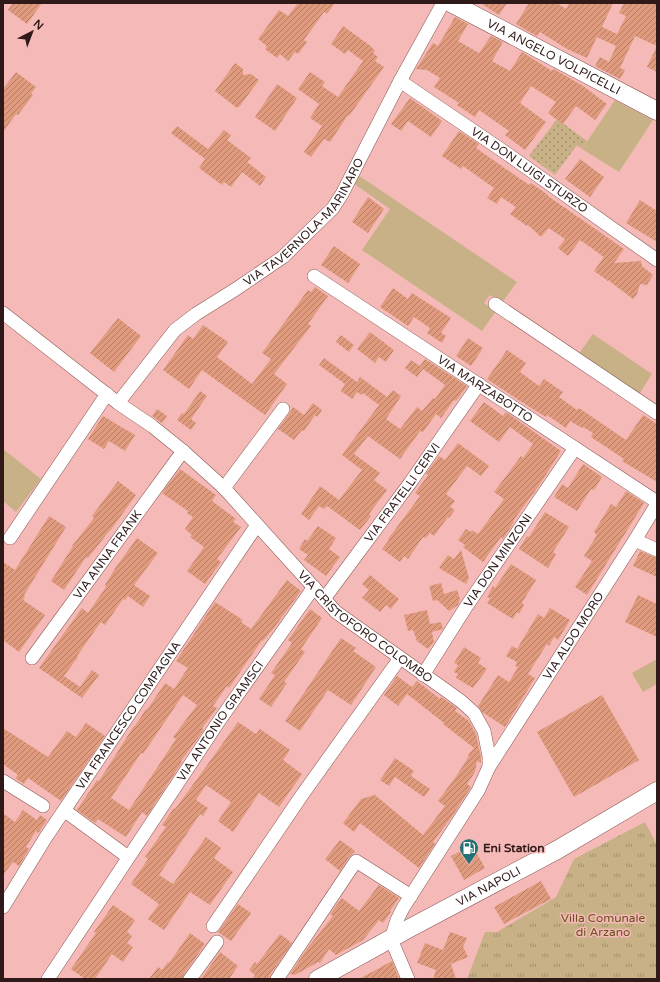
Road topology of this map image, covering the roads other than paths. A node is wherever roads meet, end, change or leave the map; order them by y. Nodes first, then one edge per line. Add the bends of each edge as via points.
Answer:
1 (443, 3) edge
2 (451, 3) edge
3 (400, 81) junction
4 (657, 111) edge
5 (657, 260) edge
6 (314, 276) dead end
7 (495, 304) dead end
8 (4, 316) edge
9 (479, 384) junction
10 (107, 394) junction
11 (118, 403) junction
12 (283, 409) dead end
13 (657, 413) edge
14 (575, 448) junction
15 (183, 451) junction
16 (224, 488) junction
17 (657, 503) edge
18 (257, 525) junction
19 (10, 538) dead end
20 (635, 540) junction
21 (657, 550) edge
22 (314, 587) junction
23 (324, 599) junction
24 (32, 658) dead end
25 (400, 658) junction
26 (423, 675) junction
27 (489, 767) junction
28 (3, 781) edge
29 (657, 791) edge
30 (43, 806) dead end
31 (65, 811) junction
32 (128, 857) junction
33 (411, 896) junction
34 (3, 907) edge
35 (213, 926) dead end
36 (408, 929) junction
37 (391, 939) junction
38 (217, 942) dead end
39 (48, 979) edge
40 (190, 979) edge
41 (278, 979) edge
42 (318, 979) edge
43 (408, 979) edge

1 - 3 street, VIA TAVERNOLA-MARINARO
2 - 4 main road, VIA ANGELO VOLPICELLI
3 - 5 street, VIA DON LUIGI STURZO
3 - 11 street, VIA TAVERNOLA-MARINARO via 333,208 283,257 175,330
6 - 9 street, VIA MARZABOTTO
7 - 13 street
8 - 10 street, VIA CRISTOFORO COLOMBO
9 - 14 street, VIA MARZABOTTO
9 - 23 street, VIA FRATELLI CERVI
10 - 11 street, VIA CRISTOFORO COLOMBO
10 - 19 street
11 - 15 street, VIA CRISTOFORO COLOMBO
12 - 16 street
14 - 17 street, VIA MARZABOTTO
14 - 26 street, VIA DON MINZONI via 466,607
15 - 16 street, VIA CRISTOFORO COLOMBO
15 - 24 street, VIA ANNA FRANK
16 - 18 street, VIA CRISTOFORO COLOMBO
17 - 20 street, VIA ALDO MORO
18 - 22 street, VIA CRISTOFORO COLOMBO
18 - 31 street, VIA FRANCESCO COMPAGNA
20 - 21 street
20 - 27 street, VIA ALDO MORO
22 - 23 street, VIA CRISTOFORO COLOMBO
22 - 32 street, VIA ANTONIO GRAMSCI via 219,721
23 - 25 street, VIA CRISTOFORO COLOMBO via 336,612
25 - 26 street, VIA CRISTOFORO COLOMBO
25 - 35 street
26 - 27 street, VIA CRISTOFORO COLOMBO via 462,702 474,714 484,731
27 - 33 street, VIA CRISTOFORO COLOMBO via 478,791
28 - 30 street
29 - 36 main road, VIA NAPOLI via 557,850
31 - 32 street
31 - 34 street, VIA FRANCESCO COMPAGNA
32 - 39 street, VIA ANTONIO GRAMSCI
33 - 36 street, VIA CRISTOFORO COLOMBO
33 - 37 street, VIA CRISTOFORO COLOMBO via 397,920
33 - 41 street via 356,861
36 - 37 main road, VIA NAPOLI
37 - 42 main road, VIA NAPOLI
37 - 43 street
38 - 40 street

